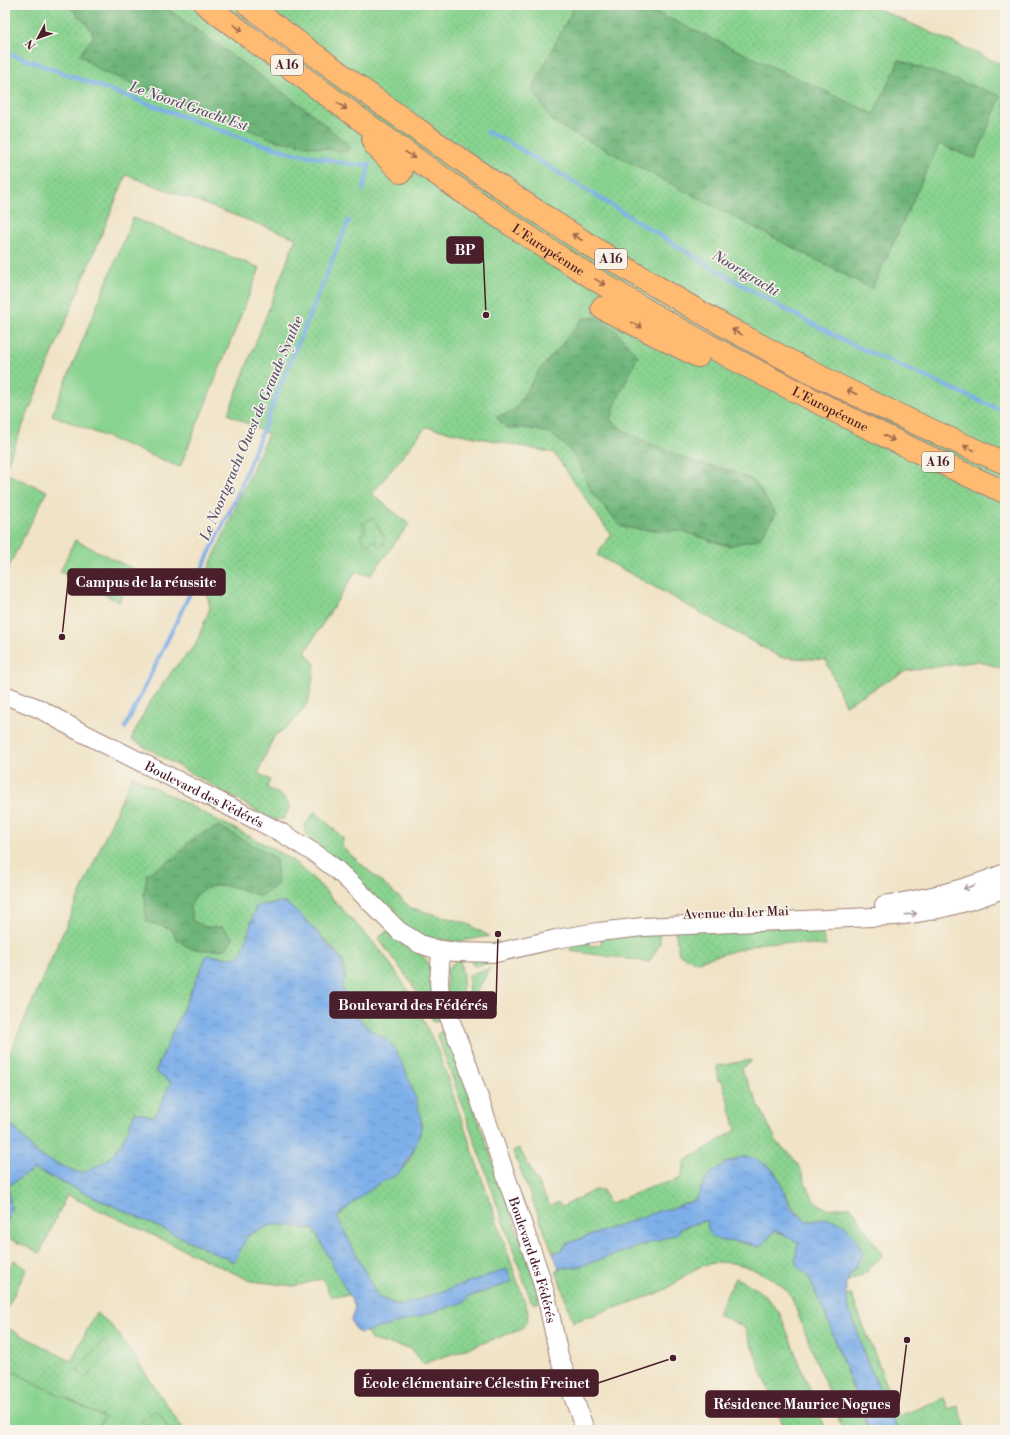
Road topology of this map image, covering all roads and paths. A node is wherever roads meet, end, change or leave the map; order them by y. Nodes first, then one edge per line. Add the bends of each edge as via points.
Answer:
1 (206, 5) edge
2 (248, 5) edge
3 (367, 125) junction
4 (401, 172) dead end
5 (602, 308) dead end
6 (870, 428) junction
7 (1005, 463) edge
8 (968, 475) junction
9 (1005, 492) edge
10 (1005, 496) edge
11 (5, 695) edge
12 (5, 706) edge
13 (77, 730) junction
14 (1005, 873) edge
15 (1005, 888) edge
16 (441, 950) junction
17 (466, 952) junction
18 (585, 1430) edge

1 -> 3 highway, L'Européenne / A 16
7 -> 2 highway, L'Européenne / A 16 via 933,432 819,376 619,264 470,166
3 - 4 highway via 375,145
3 -> 6 highway, L'Européenne / A 16 via 469,197 642,308 753,370
5 -> 6 highway via 764,388
6 -> 8 highway, L'Européenne / A 16
8 - 9 highway, L'Européenne / A 16
8 - 10 highway
11 - 13 street, Boulevard des Fédérés via 40,709
12 - 13 street, Boulevard des Fédérés
13 - 16 street, Boulevard des Fédérés via 282,833 337,870 405,936 420,944
14 -> 17 street, Avenue du 1er Mai via 948,893 909,902 860,908 624,917 531,933
17 -> 15 street, Avenue du 1er Mai via 496,952 556,939 643,927 850,919 910,914 964,903
16 - 17 street, Avenue du 1er Mai
16 - 18 street, Boulevard des Fédérés via 438,987 466,1060 540,1275 559,1356

